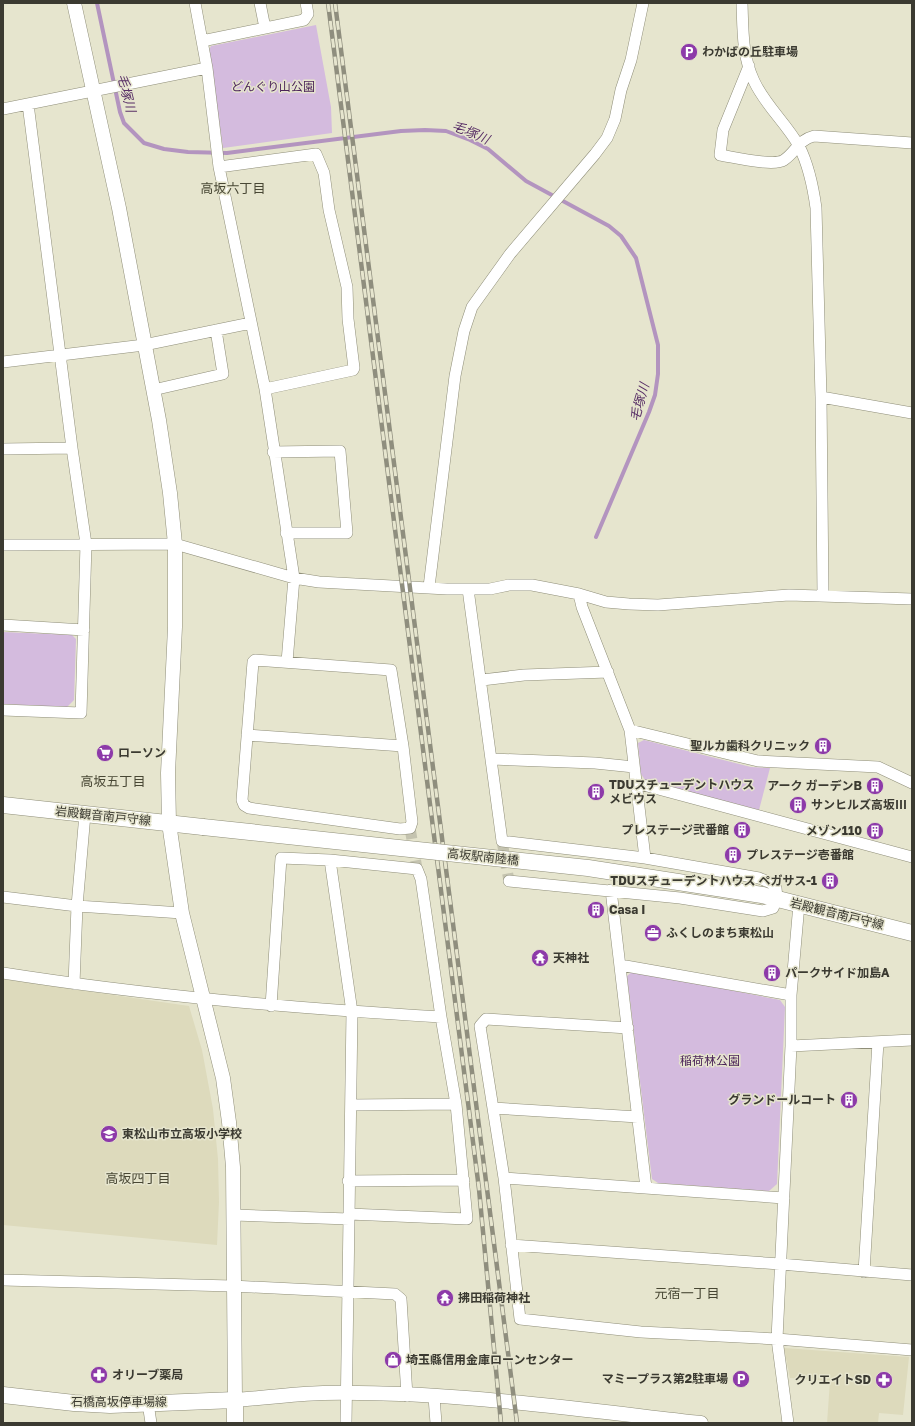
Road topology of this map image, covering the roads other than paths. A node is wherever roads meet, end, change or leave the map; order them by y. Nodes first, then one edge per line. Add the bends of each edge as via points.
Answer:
1 (74, 3) edge
2 (194, 3) edge
3 (260, 3) edge
4 (306, 3) edge
5 (643, 3) edge
6 (742, 3) edge
7 (266, 28) junction
8 (202, 41) junction
9 (749, 66) junction
10 (207, 68) junction
11 (92, 92) junction
12 (28, 104) junction
13 (3, 109) edge
14 (912, 142) edge
15 (798, 146) junction
16 (219, 167) junction
17 (251, 323) junction
18 (216, 330) junction
19 (144, 345) junction
20 (60, 355) junction
21 (3, 362) edge
22 (265, 389) junction
23 (153, 390) junction
24 (820, 397) junction
25 (912, 413) edge
26 (72, 448) junction
27 (3, 449) edge
28 (273, 452) junction
29 (286, 533) junction
30 (86, 544) junction
31 (175, 544) junction
32 (3, 545) edge
33 (294, 578) junction
34 (429, 587) junction
35 (468, 589) junction
36 (579, 594) junction
37 (822, 595) junction
38 (912, 599) edge
39 (3, 625) edge
40 (84, 630) junction
41 (287, 662) junction
42 (608, 672) junction
43 (482, 680) junction
44 (3, 710) edge
45 (630, 730) junction
46 (247, 735) junction
47 (404, 746) junction
48 (492, 758) junction
49 (634, 767) junction
50 (636, 783) junction
51 (912, 783) edge
52 (3, 805) edge
53 (86, 814) junction
54 (169, 823) junction
55 (203, 826) joint
56 (912, 857) edge
57 (645, 858) junction
58 (330, 860) junction
59 (509, 881) dead end
60 (611, 890) junction
61 (3, 897) edge
62 (769, 897) junction
63 (799, 904) junction
64 (77, 906) junction
65 (182, 914) junction
66 (912, 933) edge
67 (620, 965) junction
68 (3, 973) edge
69 (74, 984) junction
70 (791, 995) junction
71 (205, 1000) junction
72 (271, 1006) junction
73 (352, 1012) junction
74 (441, 1018) junction
75 (628, 1028) junction
76 (912, 1040) edge
77 (878, 1042) junction
78 (791, 1046) junction
79 (456, 1104) junction
80 (351, 1105) junction
81 (493, 1108) junction
82 (638, 1117) junction
83 (504, 1178) junction
84 (464, 1180) junction
85 (348, 1181) junction
86 (646, 1188) junction
87 (784, 1198) junction
88 (233, 1215) junction
89 (349, 1217) junction
90 (511, 1245) junction
91 (780, 1264) junction
92 (864, 1272) junction
93 (912, 1275) edge
94 (3, 1280) edge
95 (232, 1286) junction
96 (348, 1292) junction
97 (776, 1339) junction
98 (912, 1350) edge
99 (3, 1394) edge
100 (346, 1394) junction
101 (407, 1396) junction
102 (434, 1397) junction
103 (235, 1400) junction
104 (148, 1403) junction
105 (150, 1423) edge
106 (235, 1423) edge
107 (346, 1423) edge
108 (436, 1423) edge
109 (701, 1423) edge
110 (788, 1423) edge

1 - 11 street
2 - 8 street
3 - 7 street
4 - 7 street via 308,14 304,20
5 - 34 street via 631,60 615,119 607,138 510,254 472,307 464,331 455,376
6 - 9 street via 743,49
7 - 8 street
8 - 10 street
9 - 15 street via 754,81 767,103
9 - 15 street via 723,130 720,155 773,163 783,161
10 - 11 street
10 - 16 street
11 - 12 street
11 - 19 street via 119,208
12 - 13 street
12 - 20 street
14 - 15 street via 814,136 806,138
15 - 24 street via 813,185 816,208
16 - 17 street
16 - 22 street via 316,154 324,172 329,210 347,287 354,368
17 - 18 street
17 - 22 street
18 - 19 street
18 - 23 street via 223,374
19 - 20 street
19 - 23 street
20 - 21 street
20 - 26 street
22 - 28 street
23 - 31 street via 170,492
24 - 25 street
24 - 37 street
26 - 27 street
26 - 30 street
28 - 29 street
28 - 29 street via 340,451 347,533
29 - 33 street
30 - 31 street
30 - 32 street
30 - 40 street
31 - 33 street
31 - 54 street via 175,626 168,773
33 - 34 street via 347,585
33 - 41 street
34 - 35 street
35 - 36 street via 532,585
35 - 43 street
36 - 37 street via 606,602 658,605 768,596
36 - 42 street
37 - 38 street
39 - 40 street
40 - 44 street via 81,713
41 - 46 street via 253,662
41 - 47 street via 391,670
42 - 43 street
42 - 45 street
43 - 48 street
45 - 49 street
45 - 51 street via 758,760 878,767
46 - 47 street
46 - 47 street via 242,800 248,808 400,829 410,828 412,822
48 - 49 street
48 - 57 street via 502,841
49 - 50 street
50 - 56 street
50 - 57 street
52 - 53 main road, 岩殿観音南戸守線
53 - 54 main road, 岩殿観音南戸守線
53 - 64 street
54 - 55 main road, 岩殿観音南戸守線
54 - 65 street
55 - 62 main road, 高坂駅南陸橋, bridge via 588,868
57 - 62 street via 759,878 776,888
58 - 72 street via 281,858
58 - 73 street
58 - 74 street via 417,869 421,878
59 - 60 street
60 - 62 street via 680,898 762,912 773,908
60 - 67 street
61 - 64 street
62 - 63 main road, 岩殿観音南戸守線
63 - 66 main road, 岩殿観音南戸守線
63 - 70 street
64 - 65 street
64 - 69 street
65 - 71 street
67 - 70 street
67 - 75 street
68 - 69 street
69 - 71 street
70 - 78 street
71 - 72 street
71 - 88 street via 223,1078 229,1122 233,1167
72 - 73 street
73 - 74 street
73 - 80 street
74 - 79 street
75 - 81 street via 486,1019 480,1026
75 - 82 street
76 - 77 street
77 - 78 street
77 - 92 street
78 - 87 street
79 - 80 street
79 - 84 street
80 - 85 street
81 - 82 street
81 - 83 street
82 - 86 street
83 - 86 street
83 - 90 street
84 - 85 street
84 - 89 street via 467,1219
85 - 89 street
86 - 87 street
87 - 91 street
88 - 89 street
88 - 95 street
89 - 96 street
90 - 91 street
90 - 97 street via 520,1319 641,1332
91 - 92 street
91 - 97 street
92 - 93 street
94 - 95 street
95 - 96 street
95 - 103 street
96 - 100 street
96 - 101 street via 395,1294 401,1299
97 - 98 street
97 - 110 street
99 - 104 main road, 石橋高坂停車場線 via 74,1403
100 - 101 street
100 - 103 street
100 - 107 street
101 - 102 street
102 - 108 street
102 - 109 street via 486,1400
103 - 104 main road, 石橋高坂停車場線
103 - 106 main road
104 - 105 street

